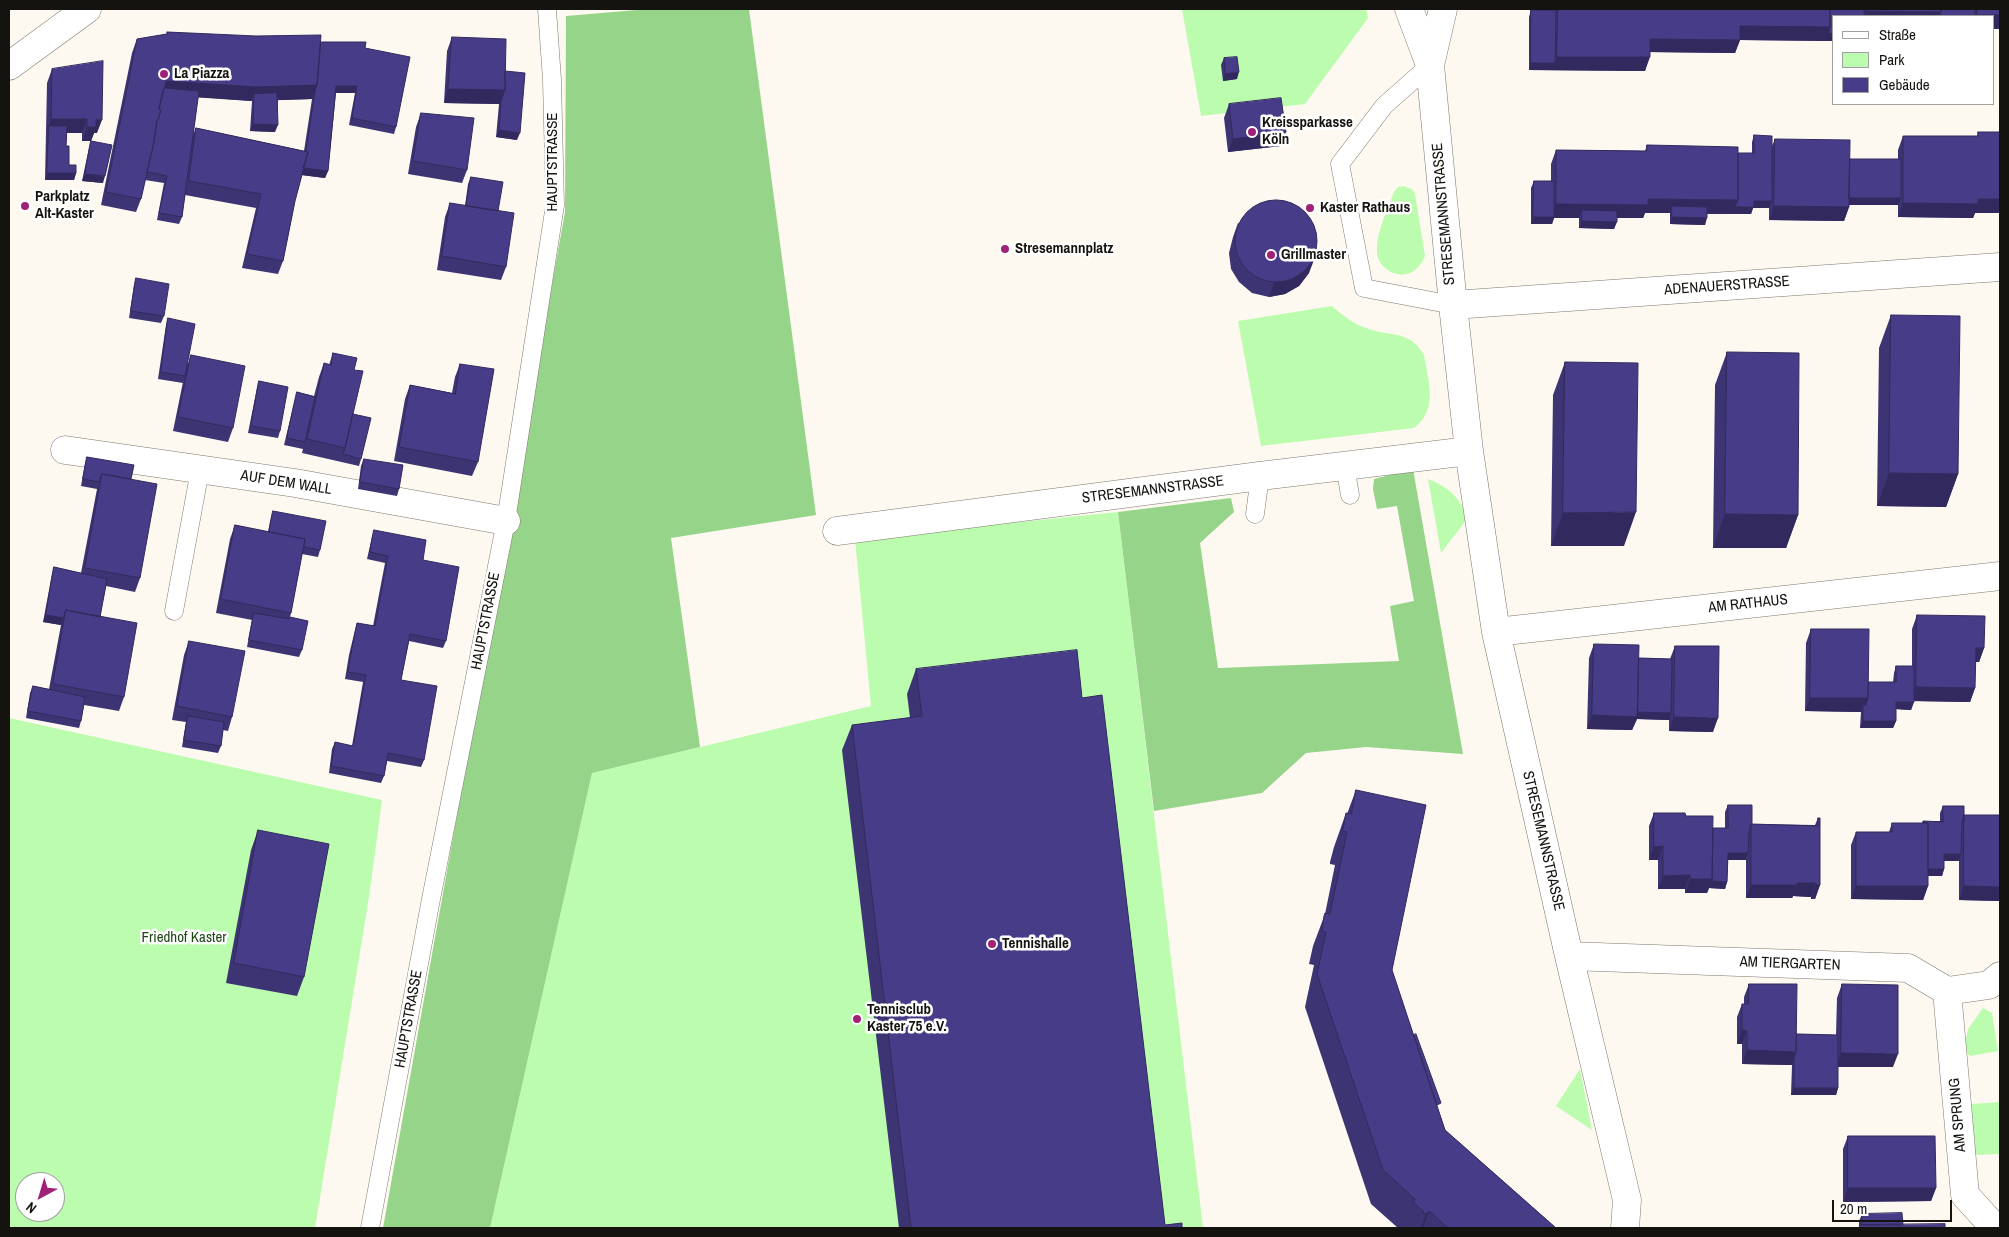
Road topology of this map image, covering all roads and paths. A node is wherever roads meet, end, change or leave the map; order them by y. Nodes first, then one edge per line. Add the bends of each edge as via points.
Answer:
1 (87, 9) edge
2 (547, 9) edge
3 (1410, 9) edge
4 (1443, 9) edge
5 (1430, 65) junction
6 (9, 66) edge
7 (2000, 267) edge
8 (1453, 305) junction
9 (65, 450) dead end
10 (1469, 452) junction
11 (1345, 466) junction
12 (200, 470) junction
13 (1260, 476) junction
14 (1350, 495) dead end
15 (1255, 514) dead end
16 (506, 521) junction
17 (837, 531) dead end
18 (2000, 576) edge
19 (174, 611) dead end
20 (1496, 632) junction
21 (1569, 956) junction
22 (2000, 976) edge
23 (1947, 991) junction
24 (370, 1228) edge
25 (1625, 1228) edge
26 (1995, 1228) edge

1 - 6 street
2 - 16 lane, HAUPTSTRASSE via 555,205
3 - 5 street, STRESEMANNSTRASSE
4 - 5 street, STRESEMANNSTRASSE
5 - 8 street, STRESEMANNSTRASSE
5 - 8 lane via 1384,106 1340,164 1364,288
7 - 8 street, ADENAUERSTRASSE
8 - 10 street, STRESEMANNSTRASSE
9 - 12 street, AUF DEM WALL
10 - 11 street, STRESEMANNSTRASSE
10 - 20 street, STRESEMANNSTRASSE
11 - 13 street, STRESEMANNSTRASSE
11 - 14 lane
12 - 16 street, AUF DEM WALL via 295,483
12 - 19 lane
13 - 15 lane
13 - 17 street, STRESEMANNSTRASSE
16 - 24 lane, HAUPTSTRASSE
18 - 20 street, AM RATHAUS
20 - 21 street, STRESEMANNSTRASSE
21 - 23 street, AM TIERGARTEN via 1908,968
21 - 25 street, STRESEMANNSTRASSE via 1627,1200
22 - 23 street via 1988,985
23 - 26 street, AM SPRUNG via 1965,1195

